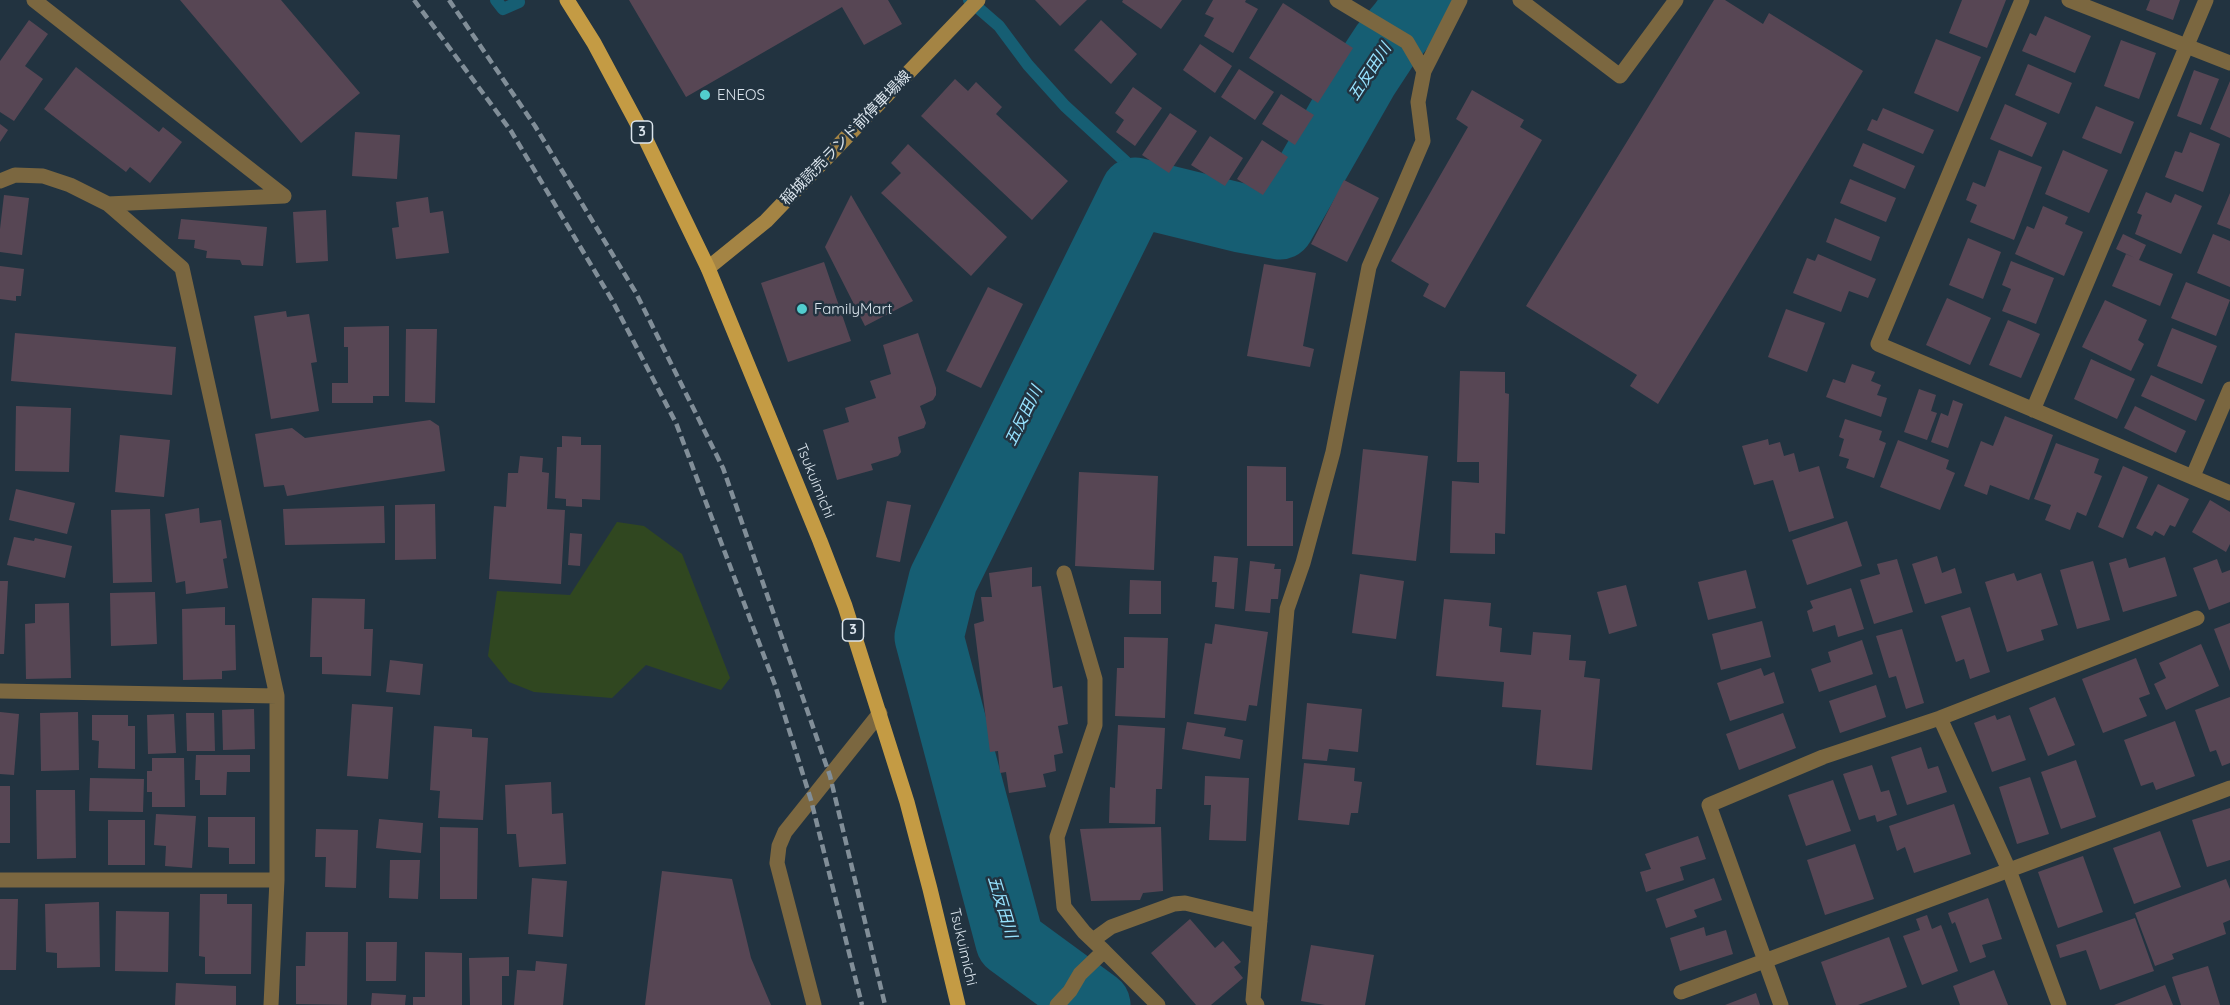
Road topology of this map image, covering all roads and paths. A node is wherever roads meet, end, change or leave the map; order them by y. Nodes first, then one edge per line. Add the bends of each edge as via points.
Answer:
1 (34, 0) edge
2 (567, 0) edge
3 (978, 0) edge
4 (1337, 0) edge
5 (1460, 0) edge
6 (1520, 0) edge
7 (1676, 0) edge
8 (2022, 0) edge
9 (2069, 0) edge
10 (2206, 0) edge
11 (2187, 45) junction
12 (2230, 63) edge
13 (1424, 71) junction
14 (0, 181) edge
15 (108, 204) junction
16 (708, 268) junction
17 (2230, 389) edge
18 (2033, 410) junction
19 (2193, 476) junction
20 (2230, 493) edge
21 (1064, 573) dead end
22 (2197, 618) dead end
23 (0, 691) edge
24 (277, 696) junction
25 (880, 713) junction
26 (1940, 718) junction
27 (2230, 788) edge
28 (2009, 870) junction
29 (0, 880) edge
30 (277, 880) junction
31 (1260, 921) junction
32 (1099, 945) junction
33 (1766, 961) junction
34 (1681, 992) dead end
35 (271, 1005) edge
36 (814, 1005) edge
37 (957, 1005) edge
38 (1057, 1005) edge
39 (1158, 1005) edge
40 (1257, 1005) edge
41 (1781, 1005) edge
42 (2058, 1005) edge

1 - 15 street via 284,196
2 - 16 main road, Tsukuimichi / 3 via 646,140
3 - 16 main road, 稲城読売ランド前停車場線 via 766,221
4 - 13 street via 1407,42
5 - 13 street
6 - 7 street via 1620,76
8 - 18 street via 1878,344
9 - 11 street
10 - 11 street
11 - 12 street
11 - 18 street
13 - 31 street via 1418,102 1423,141 1369,267 1333,452 1287,609
14 - 15 street via 15,175 43,176
15 - 24 street via 182,268
16 - 25 main road, Tsukuimichi / 3 via 845,606
17 - 19 street
18 - 19 street
19 - 20 street
21 - 32 street via 1095,679 1095,725 1057,837 1065,907
22 - 26 street
23 - 24 street
24 - 30 street
25 - 36 street via 785,832 779,846 777,863
25 - 37 main road, Tsukuimichi / 3 via 928,878
26 - 28 street
26 - 33 street via 1823,757 1709,805
27 - 28 street
28 - 33 street
28 - 42 street
29 - 30 street
30 - 35 street
31 - 32 street via 1185,903 1174,904 1110,927
31 - 40 street via 1253,1000
32 - 38 street
32 - 39 street
33 - 34 street
33 - 41 street

